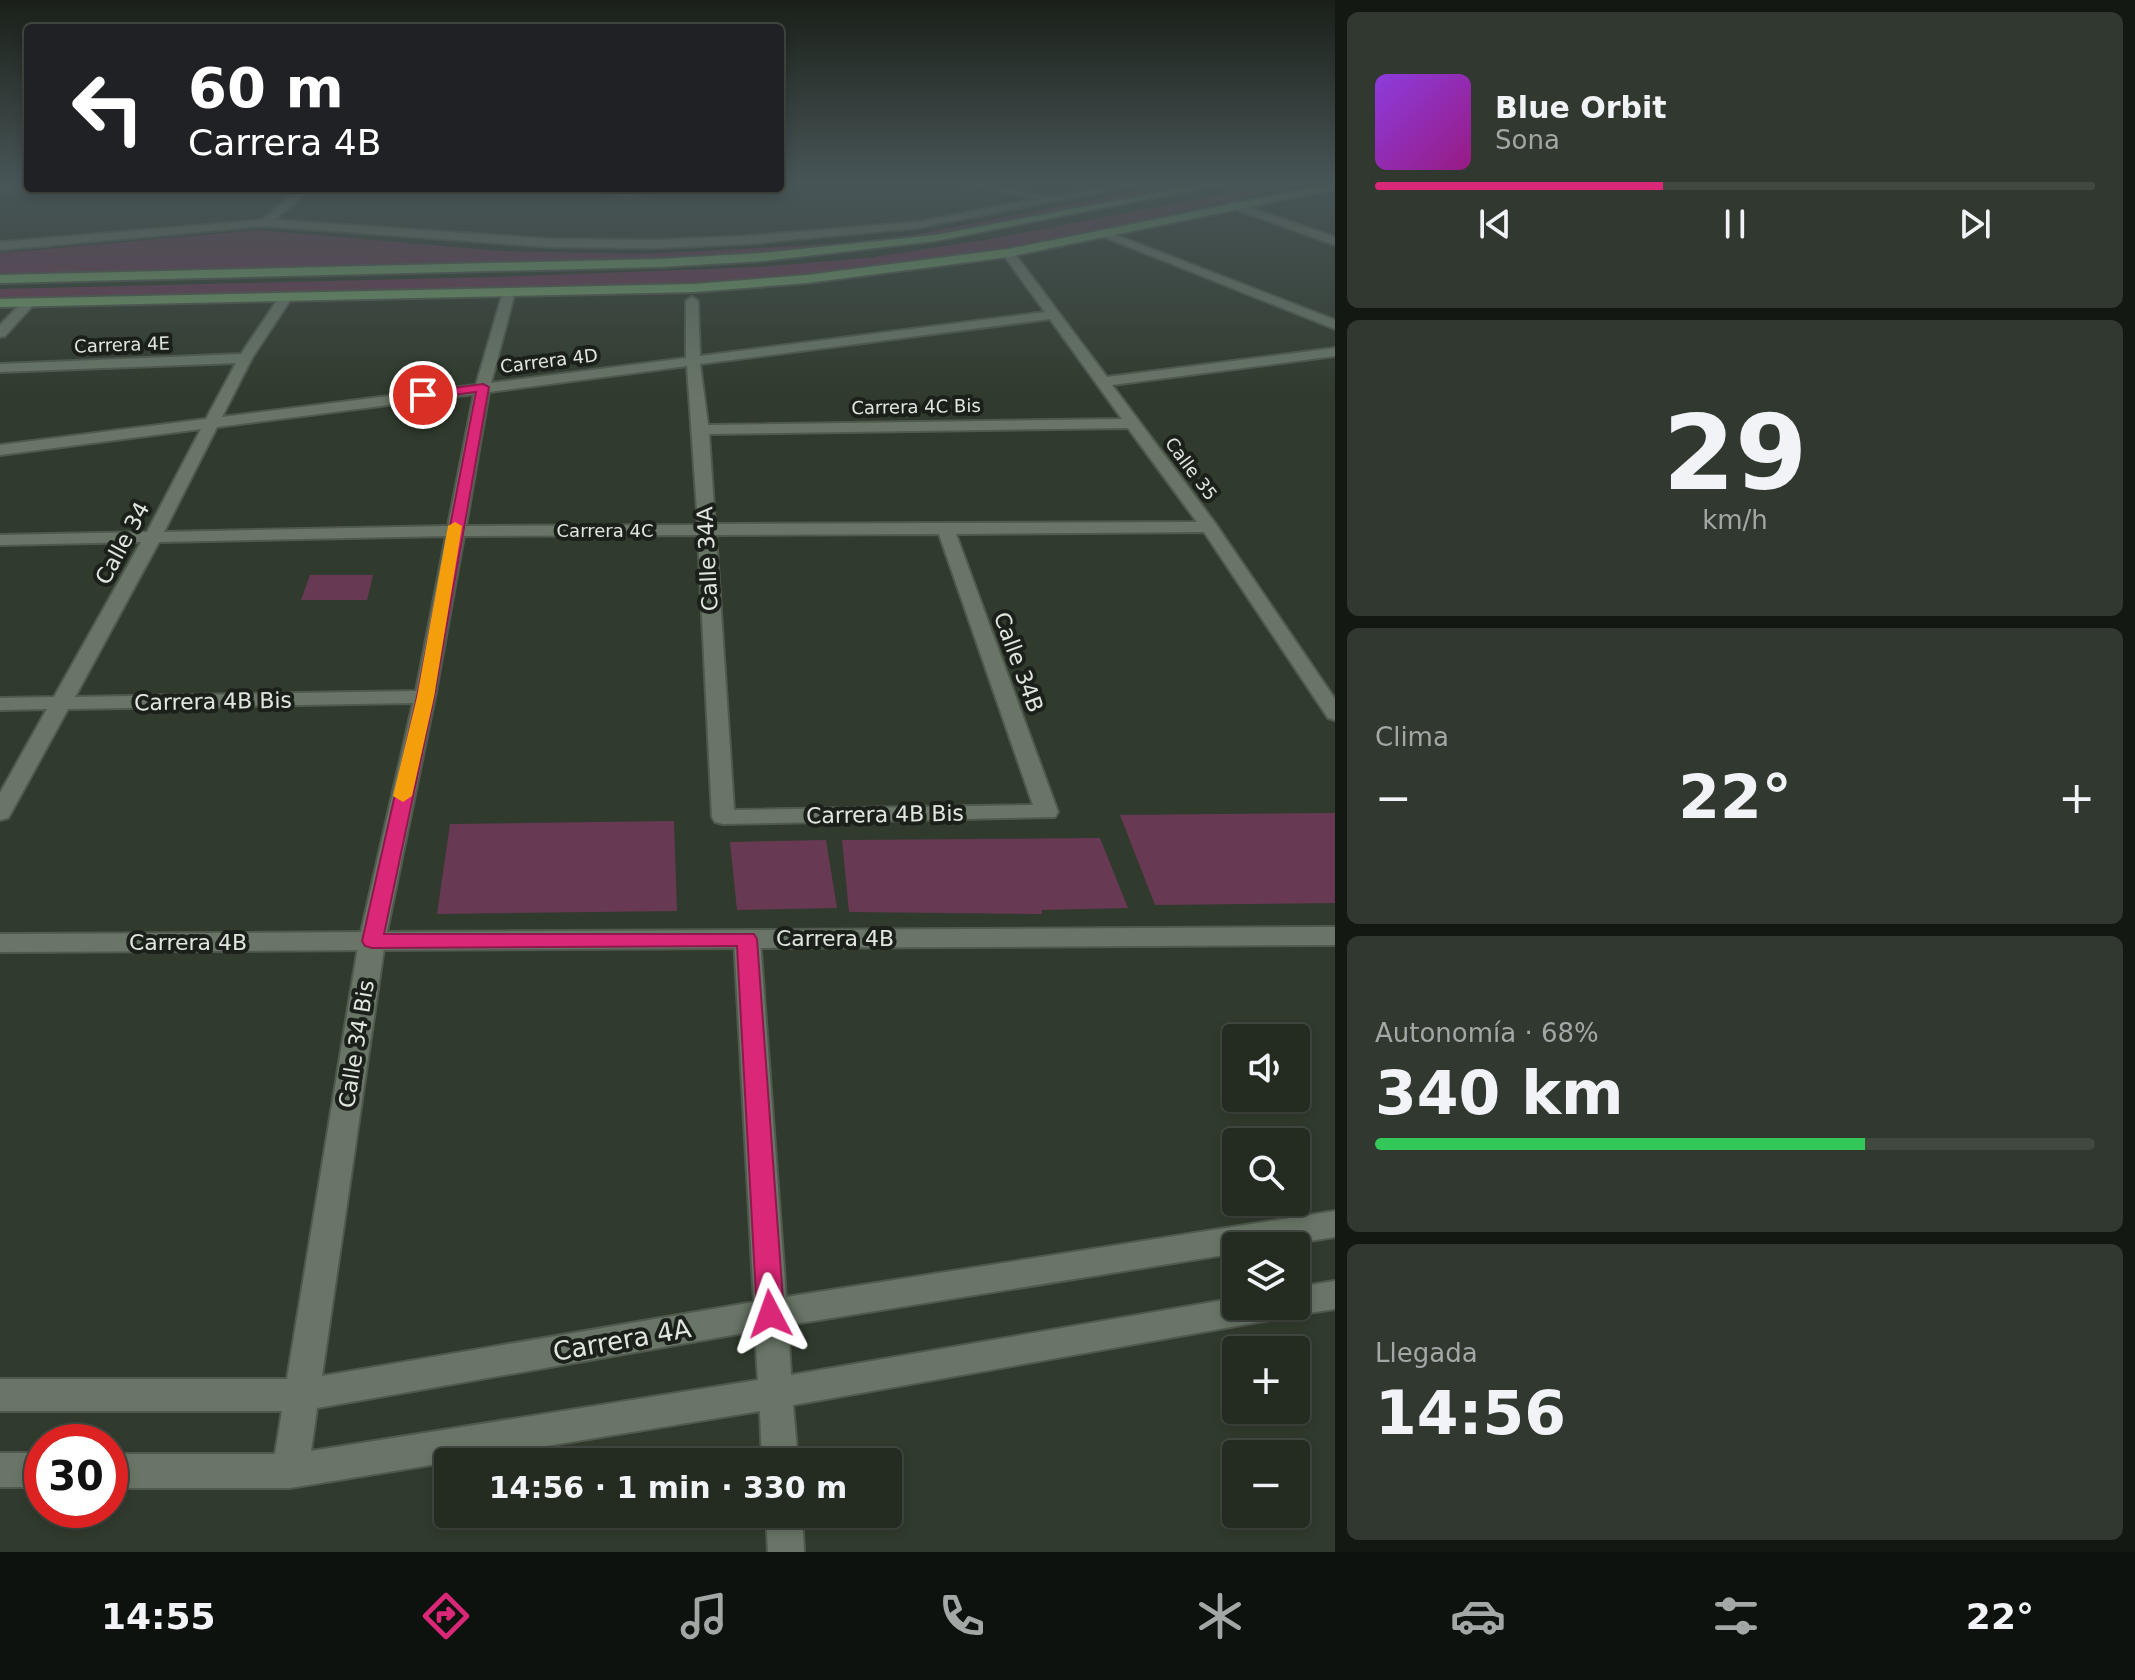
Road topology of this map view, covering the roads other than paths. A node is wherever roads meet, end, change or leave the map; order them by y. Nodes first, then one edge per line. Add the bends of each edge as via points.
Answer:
1 (786, 254) edge
2 (997, 254) edge
3 (1009, 254) edge
4 (1157, 254) edge
5 (0, 279) edge
6 (509, 292) junction
7 (287, 296) junction
8 (692, 301) dead end
9 (30, 302) junction
10 (0, 303) edge
11 (1054, 315) junction
12 (1335, 325) edge
13 (0, 333) edge
14 (1335, 352) edge
15 (245, 358) junction
16 (693, 361) junction
17 (0, 368) edge
18 (1104, 382) junction
19 (483, 387) junction
20 (214, 422) junction
21 (1132, 423) junction
22 (701, 430) junction
23 (0, 450) edge
24 (1209, 527) junction
25 (706, 530) junction
26 (946, 530) junction
27 (454, 531) junction
28 (153, 537) junction
29 (0, 540) edge
30 (425, 697) junction
31 (0, 704) edge
32 (63, 704) junction
33 (1335, 714) edge
34 (1047, 812) joint
35 (0, 813) edge
36 (723, 817) joint
37 (1335, 936) edge
38 (747, 939) junction
39 (372, 941) junction
40 (0, 943) edge
41 (1335, 1224) edge
42 (1335, 1295) edge
43 (1310, 1299) edge
44 (770, 1314) junction
45 (1222, 1314) edge
46 (775, 1393) junction
47 (0, 1395) edge
48 (300, 1395) junction
49 (779, 1448) edge
50 (0, 1470) edge
51 (24, 1470) edge
52 (128, 1471) edge
53 (290, 1471) junction
54 (785, 1528) edge
55 (786, 1552) edge

1 - 5 main road via 658,263
2 - 6 main road via 694,288
3 - 11 street, Calle 35
4 - 12 street
6 - 7 main road
6 - 19 street, Calle 34 Bis
7 - 9 main road
7 - 15 street, Calle 34
8 - 16 street, Calle 34A
9 - 10 main road
9 - 13 street
11 - 16 street, Carrera 4D
11 - 18 street, Calle 35
14 - 18 street
15 - 17 street, Carrera 4E
15 - 20 street, Calle 34
16 - 19 street, Carrera 4D
16 - 22 street, Calle 34A
18 - 21 street, Calle 35
19 - 20 street, Carrera 4D
19 - 27 street, Calle 34 Bis
20 - 23 street, Carrera 4D
20 - 28 street, Calle 34
21 - 22 street, Carrera 4C Bis
21 - 24 street, Calle 35
22 - 25 street, Calle 34A
24 - 26 street, Carrera 4C
24 - 33 street, Calle 35
25 - 26 street, Carrera 4C
25 - 27 street, Carrera 4C
25 - 36 street, Calle 34A
26 - 34 street, Calle 34B
27 - 28 street, Carrera 4C
27 - 30 street, Calle 34 Bis
28 - 29 street, Carrera 4C
28 - 32 street, Calle 34
30 - 32 street, Carrera 4B Bis
30 - 39 street, Calle 34 Bis
31 - 32 street, Carrera 4B Bis
32 - 35 street, Calle 34
34 - 36 street, Carrera 4B Bis
37 - 38 street, Carrera 4B
38 - 39 street, Carrera 4B
38 - 44 street
39 - 40 street, Carrera 4B
39 - 48 street, Calle 34 Bis
41 - 44 street, Carrera 4A
42 - 43 street
44 - 46 street
44 - 48 street, Carrera 4A
45 - 46 street
46 - 49 street
46 - 53 street
47 - 48 street, Carrera 4A
48 - 53 street, Calle 34 Bis
50 - 51 street
52 - 53 street
54 - 55 street

